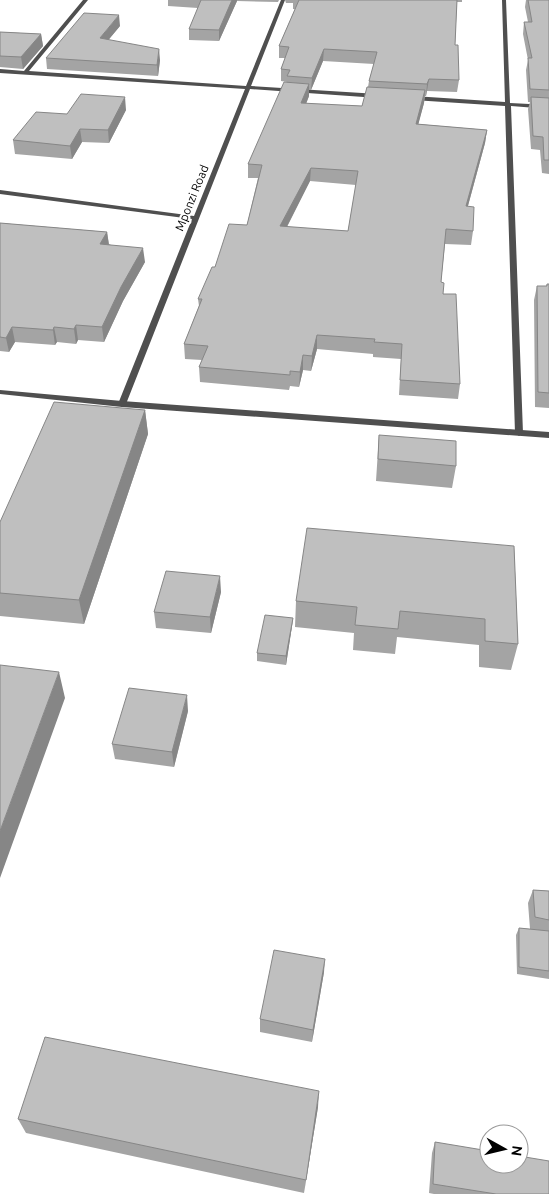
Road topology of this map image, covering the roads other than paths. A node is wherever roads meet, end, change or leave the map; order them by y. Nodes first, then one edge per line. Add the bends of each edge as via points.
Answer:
1 (86, 0) edge
2 (283, 0) edge
3 (504, 0) edge
4 (0, 71) edge
5 (25, 73) junction
6 (248, 89) junction
7 (382, 97) edge
8 (401, 98) edge
9 (507, 104) junction
10 (549, 106) edge
11 (0, 192) edge
12 (196, 218) junction
13 (0, 392) edge
14 (122, 404) junction
15 (519, 433) junction
16 (549, 435) edge

1 - 5 street
2 - 6 street, Mponzi Road
3 - 9 street
4 - 5 street
5 - 6 street
6 - 7 street
6 - 12 street, Mponzi Road
8 - 9 street
9 - 10 street
9 - 15 street
11 - 12 street
12 - 14 street, Mponzi Road
13 - 14 street
14 - 15 street
15 - 16 street

